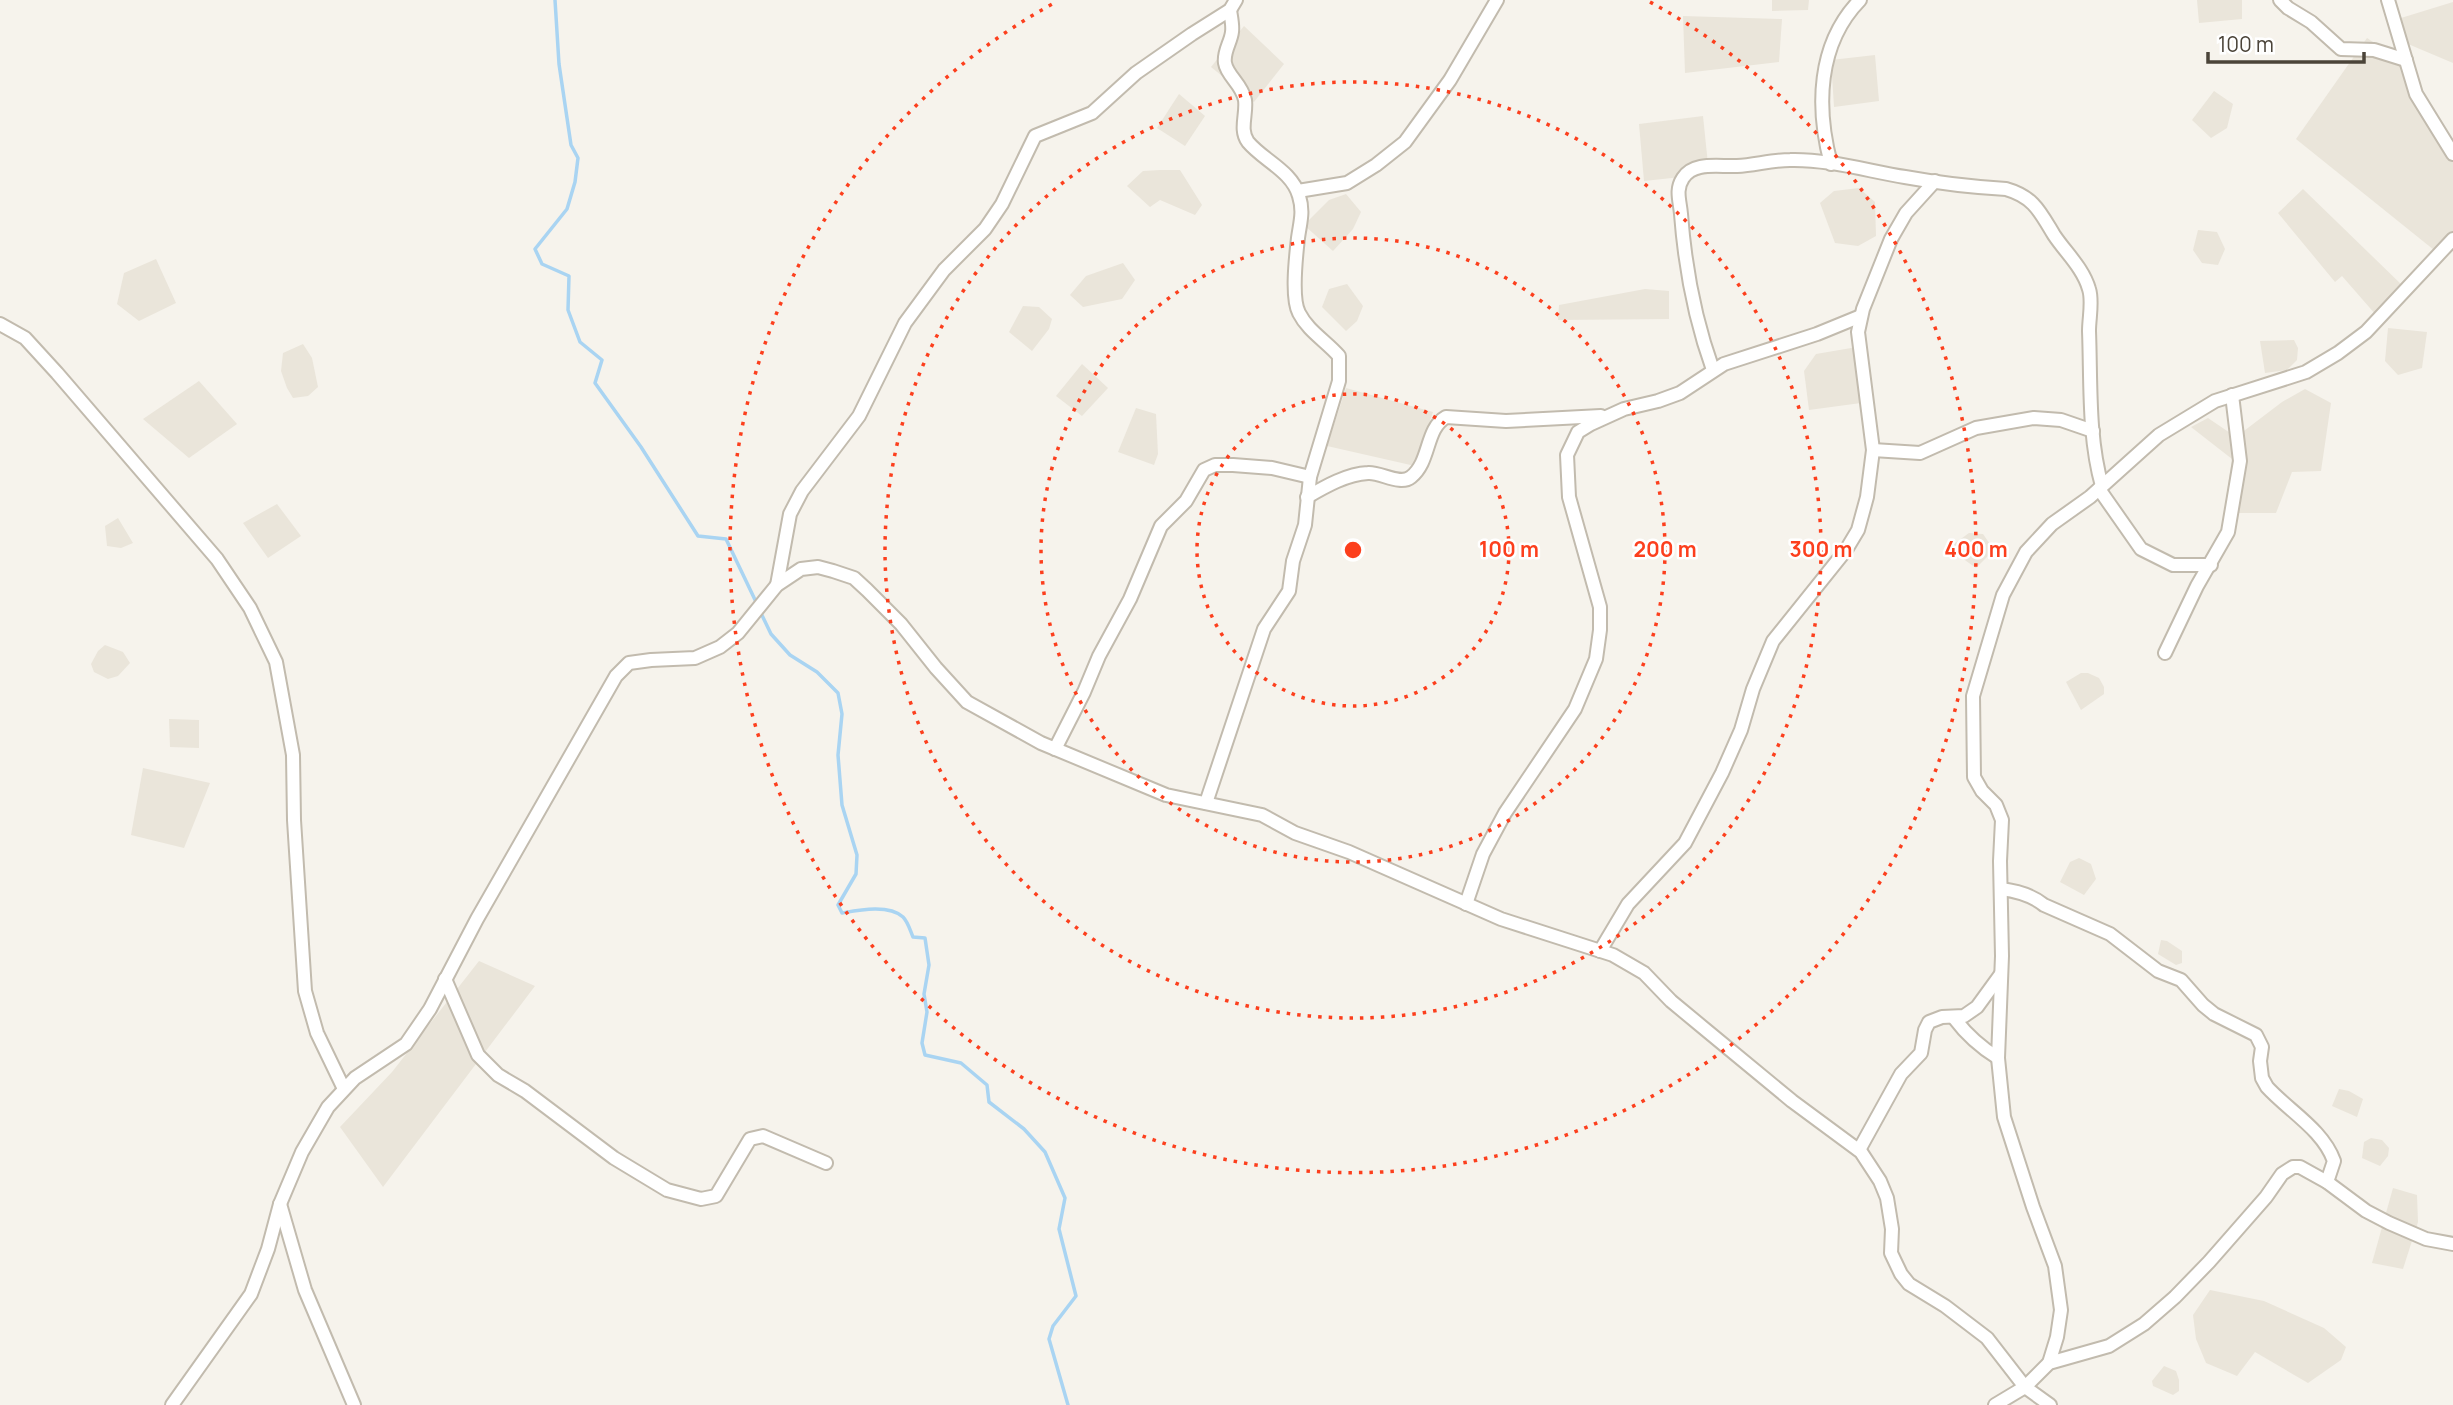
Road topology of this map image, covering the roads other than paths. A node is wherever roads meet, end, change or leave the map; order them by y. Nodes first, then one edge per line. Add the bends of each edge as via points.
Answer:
1 (1497, 0) edge
2 (1860, 0) edge
3 (2280, 0) edge
4 (2388, 0) edge
5 (1233, 5) edge
6 (2406, 60) junction
7 (2453, 154) edge
8 (1831, 164) junction
9 (1935, 181) junction
10 (1298, 191) junction
11 (2452, 242) edge
12 (1861, 316) junction
13 (0, 324) edge
14 (1713, 370) junction
15 (2232, 395) junction
16 (1608, 416) junction
17 (2093, 430) junction
18 (1873, 450) junction
19 (1310, 477) junction
20 (2101, 487) junction
21 (1307, 497) junction
22 (2211, 565) junction
23 (777, 585) junction
24 (2165, 653) dead end
25 (1055, 749) junction
26 (1206, 803) junction
27 (2001, 889) junction
28 (1466, 904) junction
29 (1600, 951) junction
30 (2001, 974) junction
31 (445, 979) junction
32 (1954, 1017) junction
33 (1998, 1058) junction
34 (344, 1089) junction
35 (1859, 1150) junction
36 (827, 1163) dead end
37 (2327, 1182) junction
38 (280, 1204) junction
39 (2453, 1244) edge
40 (2049, 1363) junction
41 (2025, 1387) junction
42 (172, 1405) edge
43 (354, 1405) edge
44 (1995, 1405) edge
45 (2050, 1405) edge

1 - 10 street via 1450,80 1405,142 1347,183
2 - 8 street via 1834,35 1823,75 1821,114
3 - 6 street via 2341,49 2374,50
4 - 6 street
5 - 10 street via 1225,64 1244,99 1244,131 1248,141
5 - 23 street via 1136,74 1092,113 1035,136 1002,204 905,323 859,416 802,491 790,514
6 - 7 street via 2416,94
8 - 9 street
8 - 14 street via 1789,159 1692,168 1684,175 1678,194 1688,276
9 - 12 street via 1906,213
9 - 17 street via 2021,193 2084,275 2091,292
10 - 19 street via 1302,204 1295,292 1298,312 1339,356 1339,381
11 - 15 street via 2366,332 2338,353 2306,372
12 - 14 street
12 - 18 street via 1857,332
13 - 34 street via 25,338 217,559 250,608 276,662 293,755 305,991 317,1032
14 - 16 street via 1680,393
15 - 20 street via 2160,435
15 - 22 street via 2239,461 2228,532
16 - 21 street via 1506,421 1446,417 1435,428 1425,459 1412,477 1356,474
16 - 28 street via 1578,432 1567,455 1569,497 1600,607 1596,659 1575,709 1483,854
17 - 18 street via 2061,419 2034,418 1976,428 1920,453
17 - 20 street
18 - 29 street via 1858,530 1773,641 1741,730 1685,842 1628,904
19 - 21 street
19 - 25 street via 1233,465 1204,470 1186,501 1161,526
20 - 22 street via 2141,549 2173,565
20 - 27 street via 2052,524 2026,552 2003,595 1973,696 1975,777 2002,820
21 - 26 street via 1289,591 1264,629
22 - 24 street
23 - 25 street via 801,569 818,567 854,578 901,624 967,702
23 - 31 street via 720,648 695,658 629,663 615,676
25 - 26 street via 1166,795
26 - 28 street via 1262,815
27 - 30 street
27 - 37 street via 2036,899 2110,934 2158,971 2181,980 2214,1014 2256,1035 2267,1087 2331,1152 2334,1161
28 - 29 street
29 - 35 street via 1644,973 1671,1001 1792,1101
30 - 32 street via 1976,1007
30 - 33 street
31 - 34 street via 406,1044
31 - 36 street via 478,1055 614,1158 667,1190 701,1199 716,1196 754,1136
32 - 33 street
32 - 35 street via 1929,1022 1921,1053 1901,1074
33 - 40 street via 2004,1117 2055,1266 2061,1310
34 - 38 street via 302,1152
35 - 41 street via 1888,1198 1891,1253 1901,1274 1987,1338
37 - 39 street via 2389,1223 2426,1239
37 - 40 street via 2300,1167 2289,1169 2209,1262 2144,1324 2109,1346
38 - 42 street via 251,1294
38 - 43 street via 305,1290
40 - 41 street
41 - 44 street
41 - 45 street

